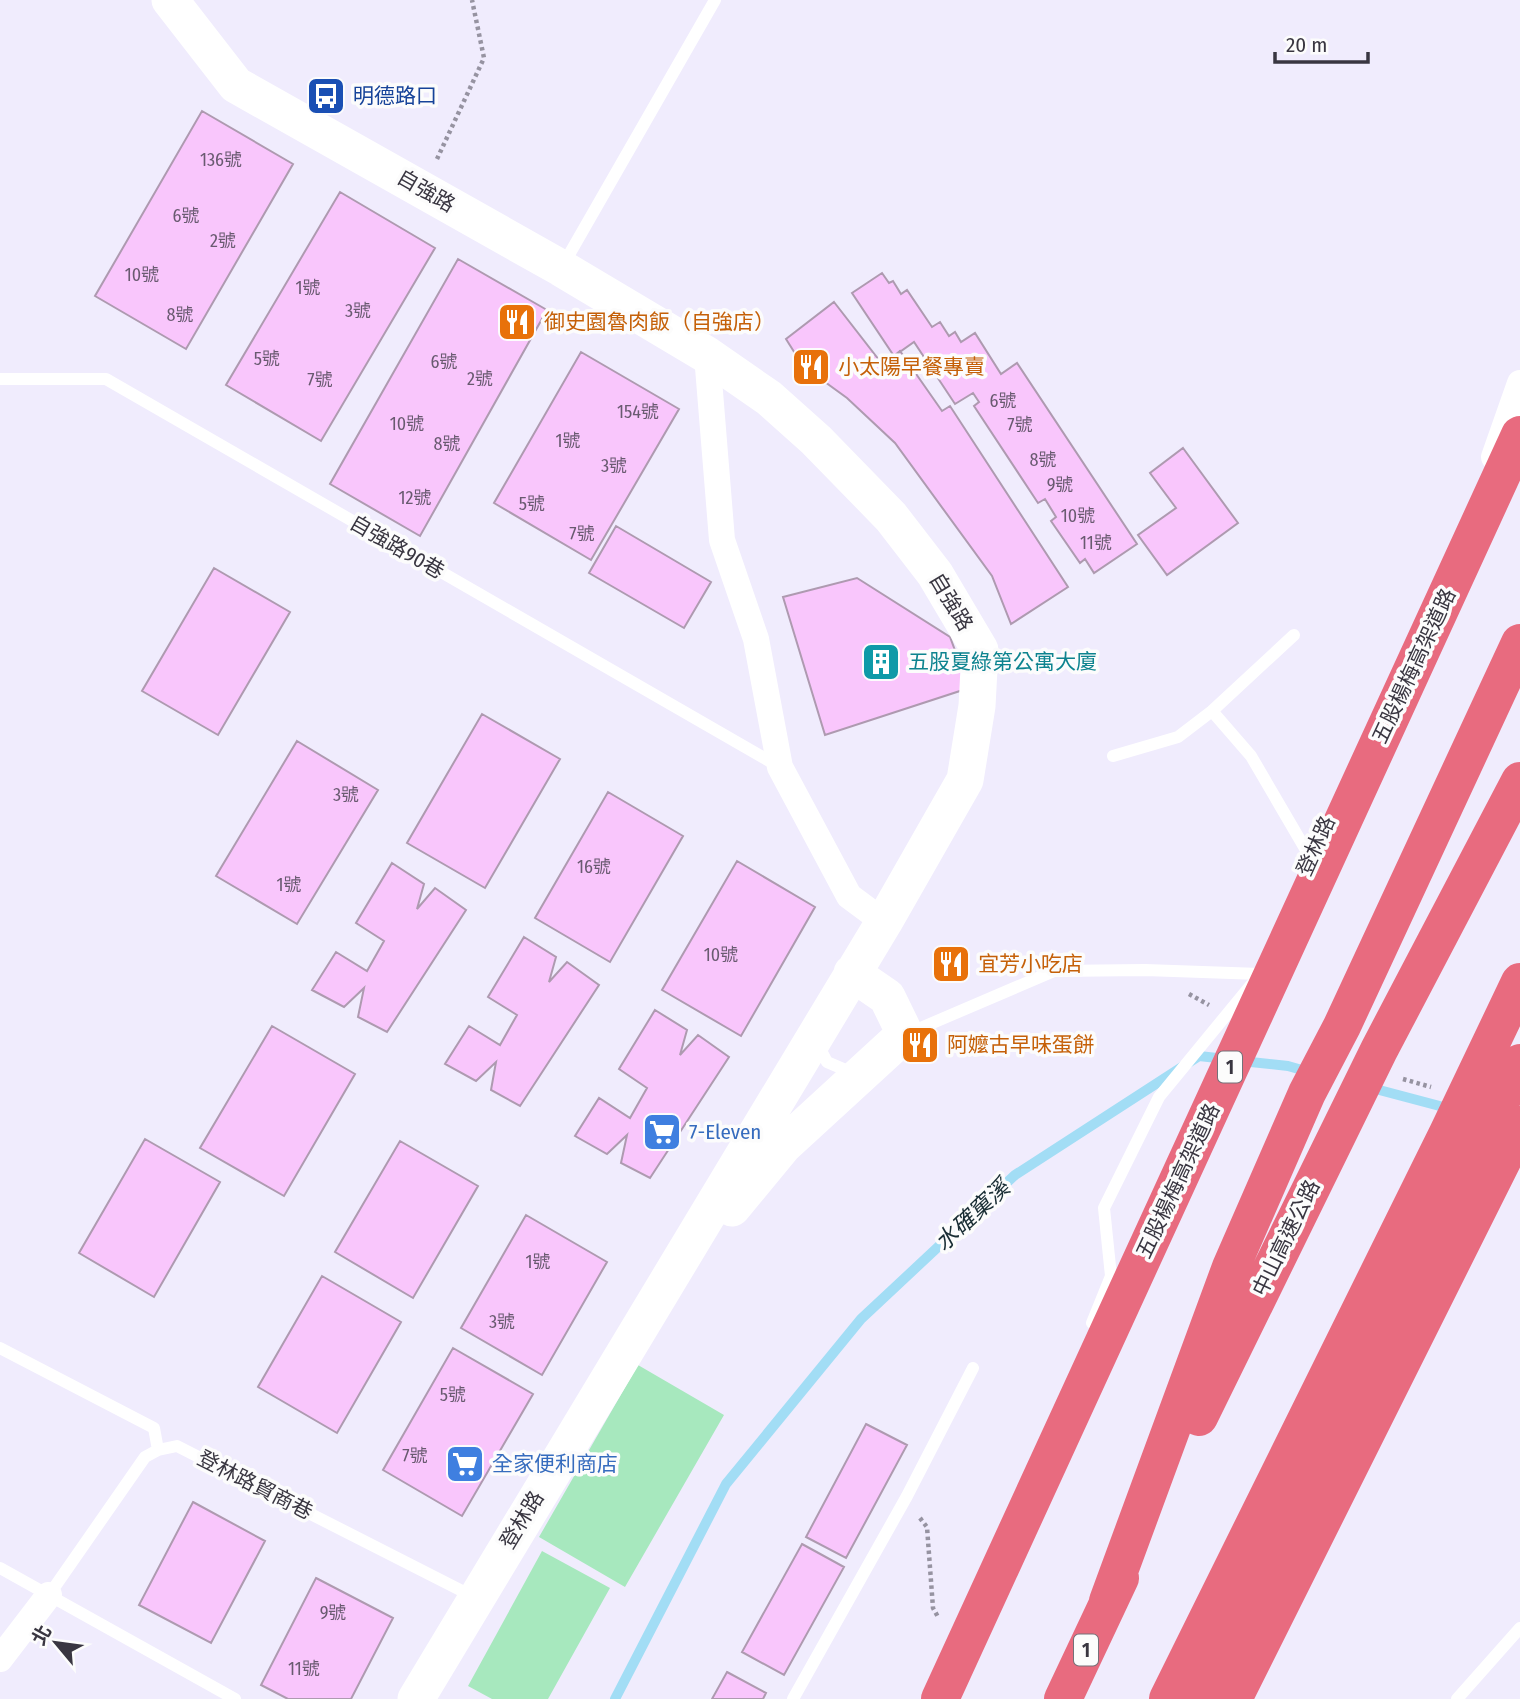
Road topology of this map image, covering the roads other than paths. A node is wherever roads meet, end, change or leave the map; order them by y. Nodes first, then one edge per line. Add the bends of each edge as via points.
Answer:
1 (170, 0) edge
2 (715, 0) edge
3 (561, 268) junction
4 (707, 355) junction
5 (0, 379) edge
6 (1520, 383) edge
7 (1520, 435) edge
8 (1294, 635) dead end
9 (1520, 643) edge
10 (1212, 711) junction
11 (1113, 756) dead end
12 (780, 767) junction
13 (1520, 782) edge
14 (1310, 857) junction
15 (884, 922) junction
16 (852, 973) junction
17 (1260, 974) junction
18 (1520, 982) edge
19 (905, 1034) junction
20 (814, 1037) junction
21 (858, 1075) junction
22 (1505, 1089) edge
23 (1462, 1141) junction
24 (651, 1306) junction
25 (1085, 1341) dead end
26 (0, 1348) edge
27 (973, 1368) dead end
28 (158, 1450) junction
29 (1027, 1476) dead end
30 (0, 1568) edge
31 (49, 1595) junction
32 (476, 1598) junction
33 (1108, 1601) junction
34 (1520, 1628) edge
35 (0, 1659) edge
36 (235, 1699) edge
37 (416, 1699) edge
38 (793, 1699) edge
39 (933, 1699) edge
40 (940, 1699) edge
41 (1063, 1699) edge
42 (1168, 1699) edge
43 (1201, 1699) edge
44 (1233, 1699) edge
45 (1457, 1699) edge

1 - 3 street, 自強路 via 236,85
2 - 3 lane
3 - 4 street, 自強路
4 - 12 street via 722,540 756,639
4 - 15 street, 自強路 via 769,398 891,517 935,574 980,650 965,780
5 - 12 lane, 自強路90巷 via 106,379
6 - 14 street, 登林路 via 1495,454
7 - 40 highway, 五股楊梅高架道路 / 1
8 - 10 lane
9 - 33 highway via 1307,1093 1231,1266
10 - 11 lane via 1178,737
10 - 14 lane via 1251,756
12 - 15 street via 849,896
13 - 33 highway, 中山高速公路 / 1 via 1351,1105
14 - 17 street, 登林路
15 - 16 street, 自強路
16 - 19 street via 887,997
16 - 20 street, 登林路
17 - 19 lane, 登林路 via 1054,971
17 - 25 lane via 1159,1097 1104,1209 1111,1276
18 - 22 highway
19 - 21 street, 登林路
20 - 21 lane via 827,1062
20 - 24 street, 登林路
21 - 24 street, 登林路 via 784,1145
22 - 23 highway
22 - 44 highway
23 - 42 highway
23 - 43 highway
24 - 32 street, 登林路
26 - 28 lane via 154,1428
27 - 38 lane
28 - 31 lane via 145,1457
28 - 32 lane, 登林路貿商巷 via 177,1446
29 - 39 lane
30 - 31 lane
31 - 35 street
31 - 36 lane
32 - 37 street, 登林路
33 - 41 highway, 中山高速公路 / 1
34 - 45 lane

